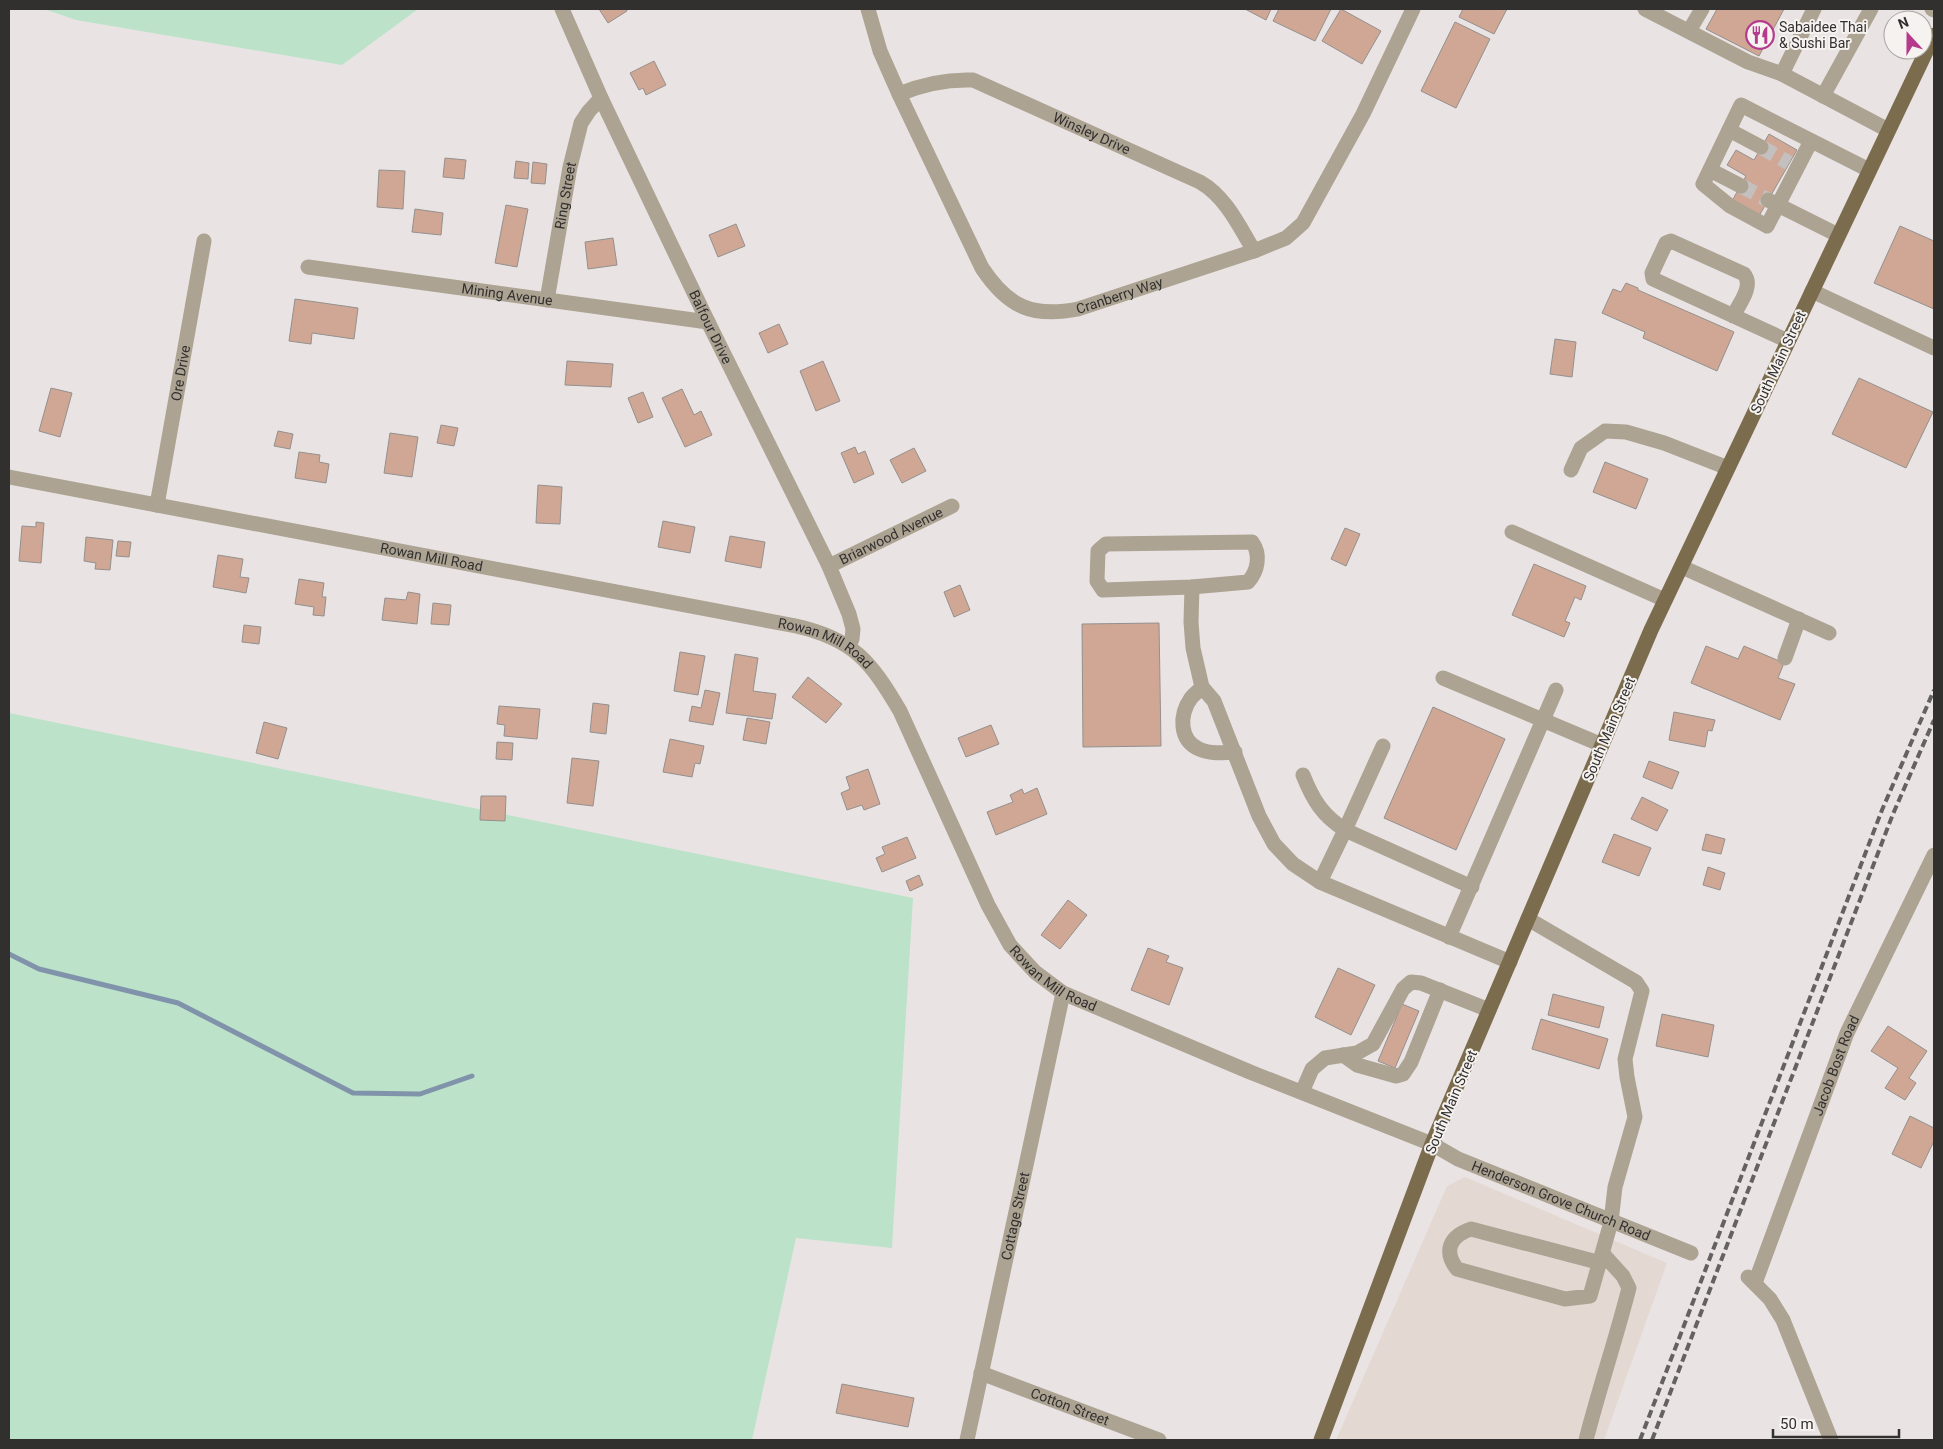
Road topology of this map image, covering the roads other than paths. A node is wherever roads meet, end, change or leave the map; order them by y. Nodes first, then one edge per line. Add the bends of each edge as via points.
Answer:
1 (562, 9) edge
2 (868, 9) edge
3 (1645, 9) edge
4 (1702, 9) edge
5 (1814, 9) edge
6 (1871, 9) edge
7 (1410, 10) edge
8 (1689, 31) junction
9 (1934, 35) edge
10 (1782, 74) junction
11 (899, 94) junction
12 (1823, 96) junction
13 (601, 98) junction
14 (1729, 130) junction
15 (1888, 130) junction
16 (1811, 141) junction
17 (1761, 147) tunnel mouth
18 (1710, 170) junction
19 (1869, 170) junction
20 (1741, 186) tunnel mouth
21 (1773, 203) junction
22 (1838, 235) junction
23 (204, 241) dead end
24 (1254, 251) junction
25 (308, 267) dead end
26 (1812, 291) junction
27 (547, 300) junction
28 (1733, 316) junction
29 (708, 322) junction
30 (1788, 340) junction
31 (1934, 348) edge
32 (1728, 468) junction
33 (1571, 470) dead end
34 (9, 477) edge
35 (157, 505) junction
36 (952, 506) dead end
37 (1512, 532) dead end
38 (829, 566) junction
39 (1682, 567) junction
40 (1192, 587) junction
41 (1666, 600) junction
42 (1799, 619) junction
43 (1829, 633) dead end
44 (849, 646) junction
45 (1784, 658) dead end
46 (1443, 678) dead end
47 (1202, 688) junction
48 (1556, 690) dead end
49 (1543, 720) junction
50 (1602, 745) junction
51 (1383, 746) dead end
52 (1234, 752) junction
53 (1302, 775) dead end
54 (1345, 830) junction
55 (1934, 855) edge
56 (1320, 882) junction
57 (1472, 887) junction
58 (1528, 919) junction
59 (1449, 937) junction
60 (1510, 962) junction
61 (1440, 990) junction
62 (1063, 993) junction
63 (1489, 1010) junction
64 (1343, 1055) junction
65 (1302, 1092) junction
66 (1432, 1144) junction
67 (1611, 1222) junction
68 (1691, 1253) dead end
69 (1602, 1258) junction
70 (981, 1373) junction
71 (967, 1440) edge
72 (1159, 1440) edge
73 (1321, 1440) edge
74 (1586, 1440) edge
75 (1831, 1440) edge

1 - 13 street, Balfour Drive
2 - 11 street, Cranberry Way via 880,51
3 - 8 street
4 - 8 street
5 - 10 street
6 - 12 street
7 - 24 street, Cranberry Way via 1363,114 1303,223 1286,238
8 - 10 street via 1748,62
9 - 15 main road, South Main Street
10 - 12 street
11 - 24 street, Winsley Drive via 936,82 973,80 1212,189 1221,197
11 - 24 street, Cranberry Way via 982,268 1001,294 1028,309 1058,313 1078,309
12 - 15 street
13 - 27 street, Ring Street via 581,123 570,167
13 - 29 street, Balfour Drive
14 - 16 street via 1741,105
14 - 17 street
14 - 18 street
15 - 19 main road, South Main Street
16 - 19 street
16 - 21 street
18 - 20 street
18 - 21 street via 1703,184 1730,206 1767,226
19 - 22 main road, South Main Street
21 - 22 street
22 - 26 main road, South Main Street
23 - 35 street, Ore Drive
25 - 27 street, Mining Avenue
26 - 30 main road, South Main Street
26 - 31 street
27 - 29 street, Mining Avenue
28 - 28 street via 1653,279 1652,272 1666,243 1671,241 1744,274 1748,285
28 - 30 street
29 - 38 street, Balfour Drive
30 - 32 main road, South Main Street
32 - 33 street via 1664,443 1626,432 1605,431 1581,448
32 - 39 main road, South Main Street
34 - 35 street, Rowan Mill Road
35 - 44 street, Rowan Mill Road via 796,626 818,631
36 - 38 street, Briarwood Avenue
37 - 41 street
38 - 44 street, Balfour Drive via 851,622
39 - 41 main road, South Main Street
39 - 42 street
40 - 40 street via 1103,590 1098,581 1098,551 1106,544 1252,542 1257,548 1256,573 1248,582
40 - 47 street via 1191,622
41 - 50 main road, South Main Street
42 - 43 street
42 - 45 street
44 - 62 street, Rowan Mill Road via 869,663 900,711 988,905 1010,944 1035,972
46 - 49 street
47 - 52 street via 1214,701
47 - 52 street via 1191,698 1183,714 1183,729 1189,742 1200,750
48 - 49 street
49 - 50 street
49 - 57 street
50 - 58 main road, South Main Street
51 - 54 street
52 - 56 street via 1274,844 1293,864
53 - 54 street via 1318,806
54 - 56 street
54 - 57 street
55 - 75 street, Jacob Bost Road via 1847,1033 1751,1280 1770,1299 1783,1320
56 - 59 street
57 - 59 street
58 - 60 main road, South Main Street
58 - 67 street via 1636,982 1642,991 1625,1059 1635,1117 1615,1187
59 - 60 street
60 - 63 main road, South Main Street
61 - 63 street
61 - 64 street via 1421,982 1411,982 1403,989 1373,1044 1357,1053
61 - 64 street via 1403,1074 1396,1076 1357,1065
62 - 65 street, Rowan Mill Road
62 - 70 street, Cottage Street
63 - 66 main road, South Main Street
64 - 65 street via 1325,1058 1312,1069
65 - 66 street, Rowan Mill Road
66 - 67 street, Henderson Grove Church Road via 1458,1159
66 - 73 main road, South Main Street
67 - 68 street, Henderson Grove Church Road
67 - 69 street
69 - 69 street via 1590,1296 1566,1299 1456,1270 1450,1260 1454,1238 1471,1229
69 - 74 street via 1623,1276 1629,1288
70 - 71 street, Cottage Street
70 - 72 street, Cotton Street

